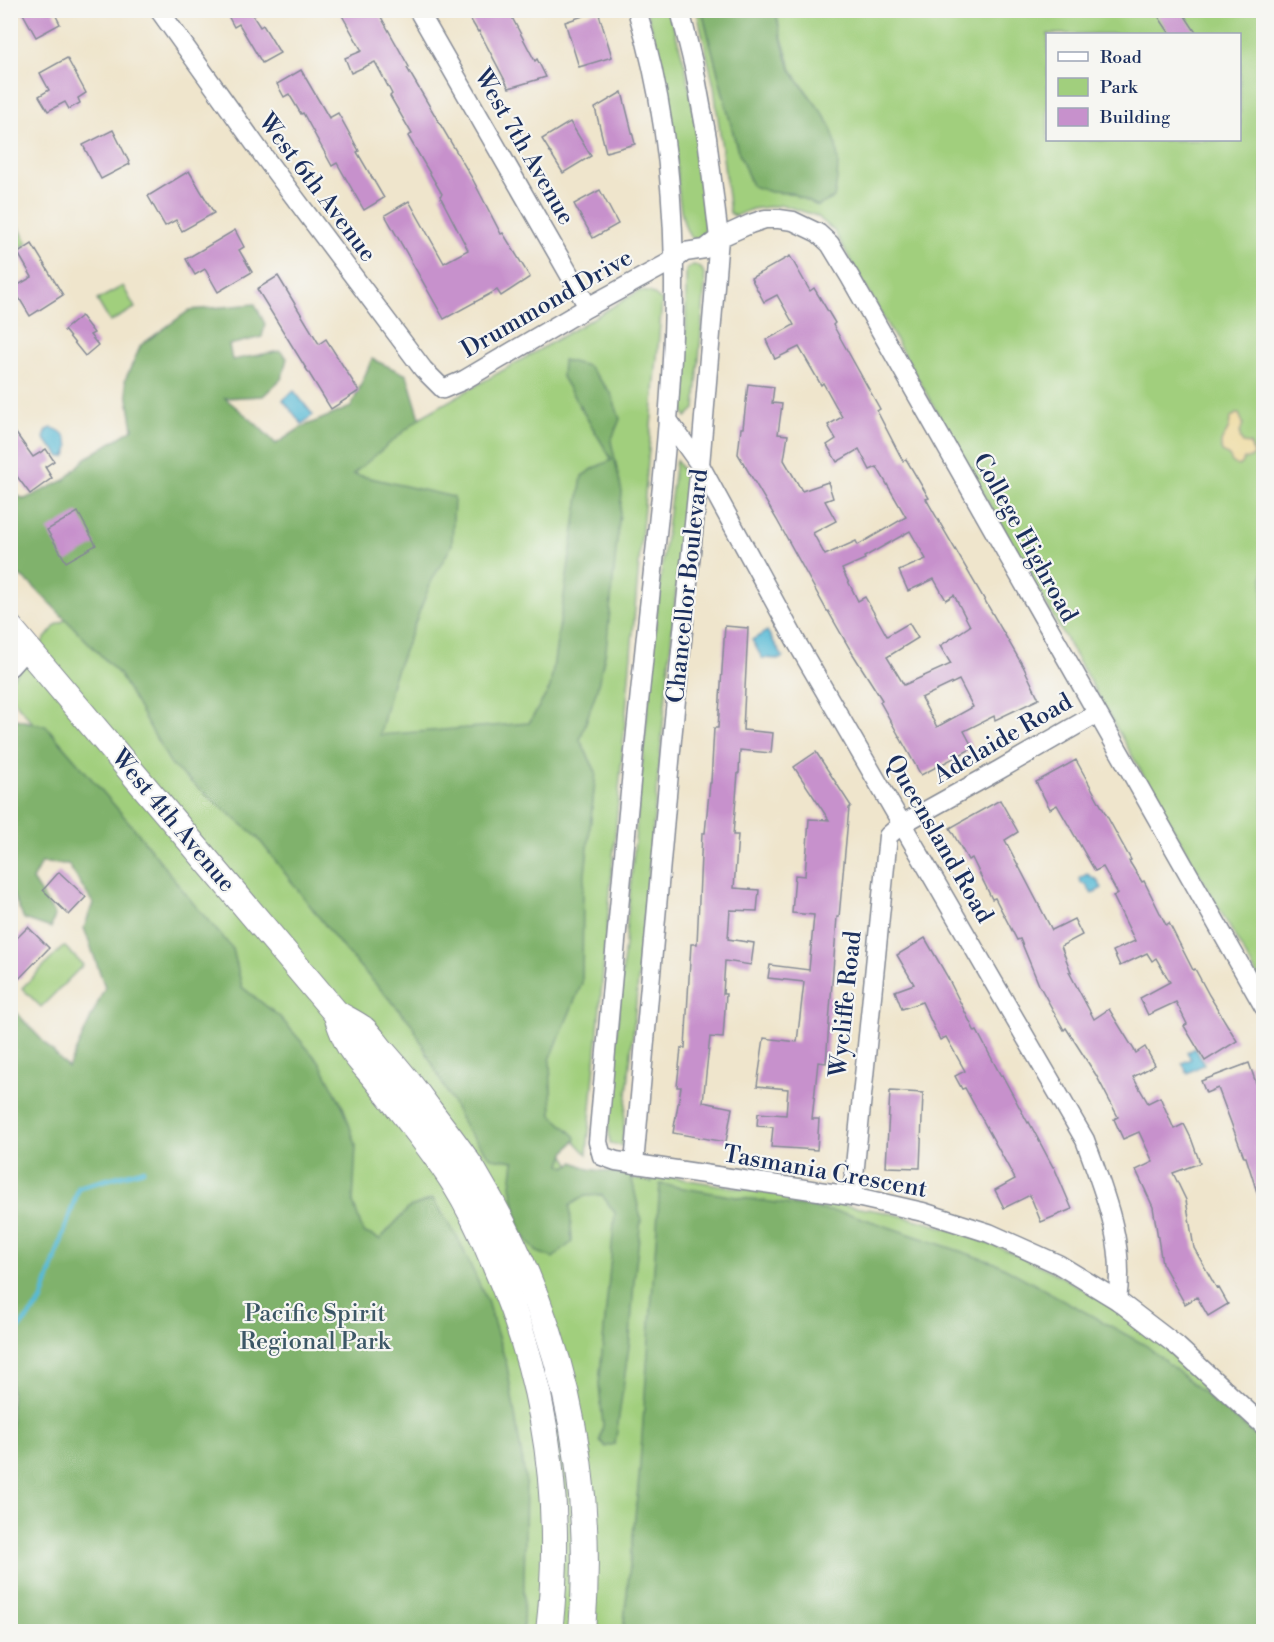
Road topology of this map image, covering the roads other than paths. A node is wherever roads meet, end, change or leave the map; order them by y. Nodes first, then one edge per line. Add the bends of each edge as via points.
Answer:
1 (159, 10) edge
2 (418, 10) edge
3 (637, 10) edge
4 (680, 10) edge
5 (720, 238) junction
6 (674, 260) junction
7 (588, 307) junction
8 (443, 389) joint
9 (668, 420) junction
10 (700, 465) junction
11 (10, 628) edge
12 (27, 648) junction
13 (10, 667) edge
14 (1096, 714) junction
15 (902, 824) junction
16 (1263, 1007) edge
17 (336, 1013) junction
18 (602, 1156) joint
19 (634, 1164) junction
20 (852, 1196) junction
21 (1117, 1300) junction
22 (1263, 1426) edge
23 (549, 1632) edge
24 (582, 1632) edge

1 - 8 street, West 6th Avenue via 423,369
2 - 7 street, West 7th Avenue
3 - 6 street, Chancellor Boulevard via 659,96 669,162
4 - 5 street, Chancellor Boulevard via 707,138
5 - 6 street, College Highroad via 705,249 685,252
5 - 10 street, Chancellor Boulevard
5 - 14 street, College Highroad via 765,219 779,219 805,225 830,244
6 - 7 street, Drummond Drive
6 - 9 street, Chancellor Boulevard
7 - 8 street, Drummond Drive
9 - 10 street, Queensland Road
9 - 18 street, Chancellor Boulevard via 626,829 598,1142
10 - 15 street, Queensland Road
10 - 19 street, Chancellor Boulevard
11 - 12 main road, West 4th Avenue
12 - 13 street
12 - 17 main road, West 4th Avenue
14 - 15 street, Adelaide Road
14 - 16 street, College Highroad
15 - 20 street, Wycliffe Road via 888,836
15 - 21 street, Queensland Road via 1085,1140 1110,1210 1119,1258
17 - 23 main road via 350,1047 452,1180 475,1220 521,1331 543,1414 551,1469 554,1577
17 - 24 main road via 362,1028 387,1056 473,1170 522,1264 543,1315 572,1418 580,1474
18 - 19 street, Tasmania Crescent
19 - 20 street, Tasmania Crescent
20 - 21 street, Tasmania Crescent via 923,1212 989,1233 1058,1264
21 - 22 street, Tasmania Crescent via 1177,1346

